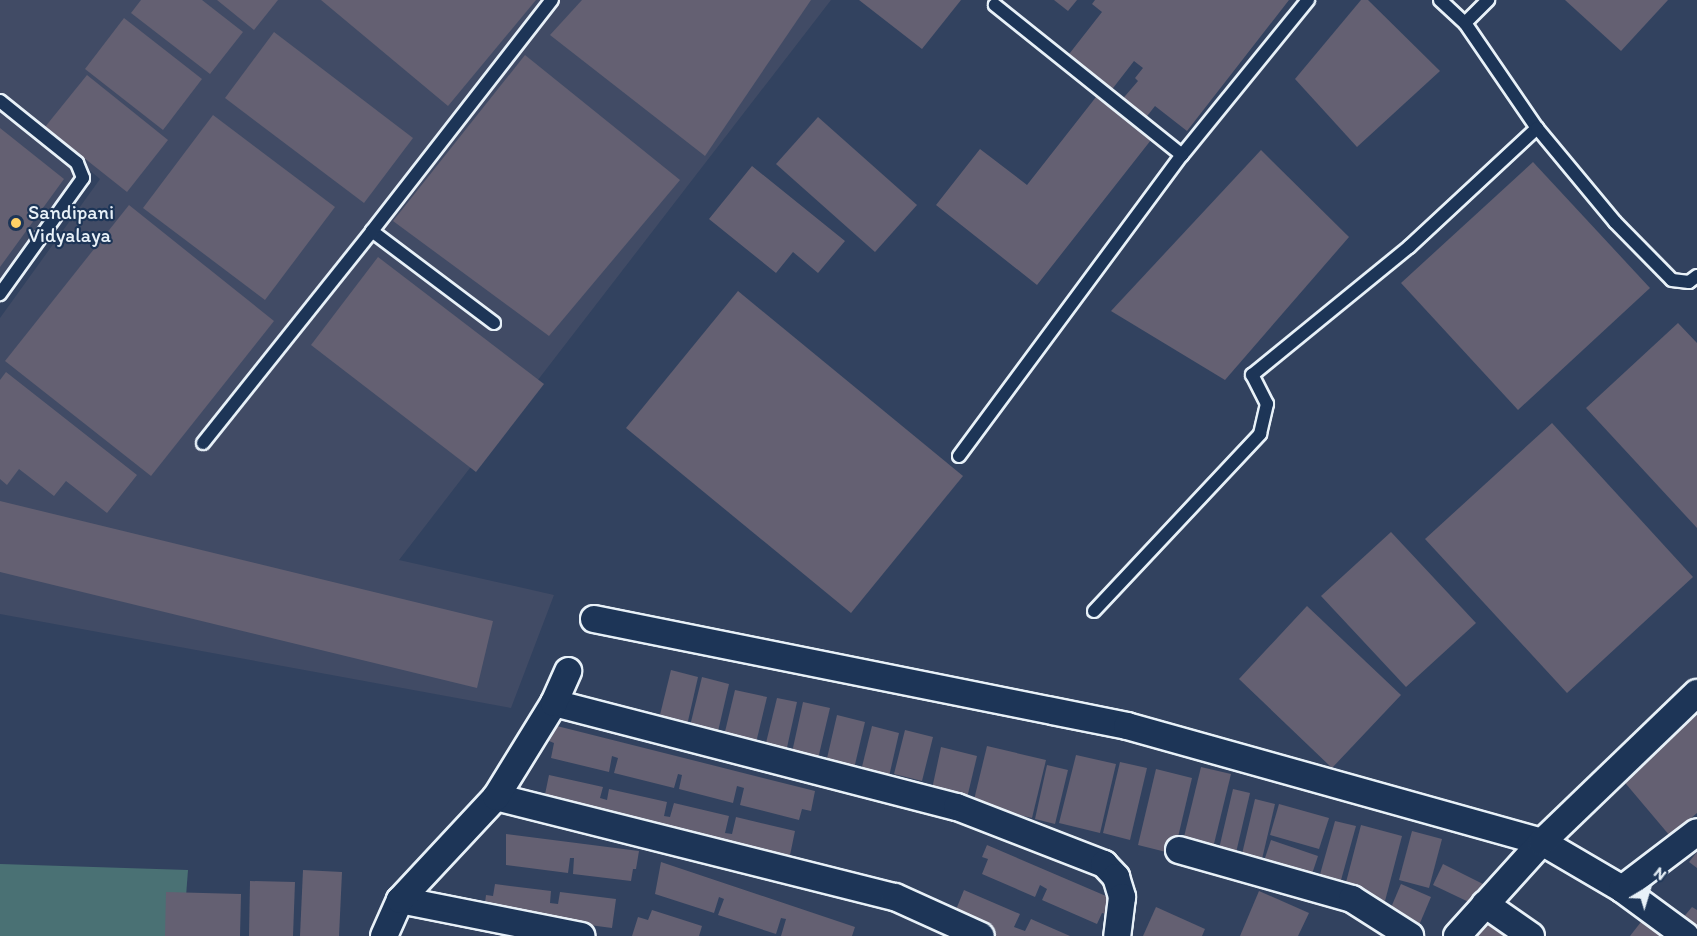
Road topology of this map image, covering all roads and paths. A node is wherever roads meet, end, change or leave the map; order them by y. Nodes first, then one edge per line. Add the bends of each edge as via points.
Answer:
1 (552, 0) edge
2 (1308, 0) edge
3 (1440, 0) edge
4 (1488, 0) edge
5 (995, 5) dead end
6 (1465, 23) junction
7 (0, 101) edge
8 (1537, 128) junction
9 (1182, 155) junction
10 (372, 231) junction
11 (1697, 276) edge
12 (0, 294) edge
13 (494, 323) dead end
14 (203, 443) dead end
15 (959, 456) dead end
16 (1094, 611) dead end
17 (594, 619) dead end
18 (568, 671) dead end
19 (1697, 693) edge
20 (554, 703) junction
21 (496, 797) junction
22 (1697, 832) edge
23 (1542, 842) junction
24 (1179, 850) dead end
25 (1622, 889) junction
26 (400, 900) junction
27 (1485, 904) junction
28 (384, 936) edge
29 (581, 936) edge
30 (981, 936) edge
31 (1117, 936) edge
32 (1410, 936) edge
33 (1457, 936) edge
34 (1531, 936) edge
35 (1686, 936) edge

1 - 10 lane
2 - 9 lane
3 - 6 lane
4 - 6 lane
5 - 9 lane
6 - 8 lane
7 - 12 lane via 77,163 83,178
8 - 11 lane via 1615,222 1672,280 1689,282
8 - 16 lane via 1409,247 1252,375 1267,404 1260,434
9 - 15 lane
10 - 13 lane
10 - 14 lane
17 - 23 street via 1127,726
18 - 20 street
19 - 23 street
20 - 21 street
20 - 31 street via 957,807 1104,864 1116,877 1122,897
21 - 26 street
21 - 30 street via 895,897
22 - 25 street
23 - 25 street
23 - 27 street
24 - 32 street via 1352,899
25 - 35 street
26 - 28 street
26 - 29 street
27 - 33 street
27 - 34 street

